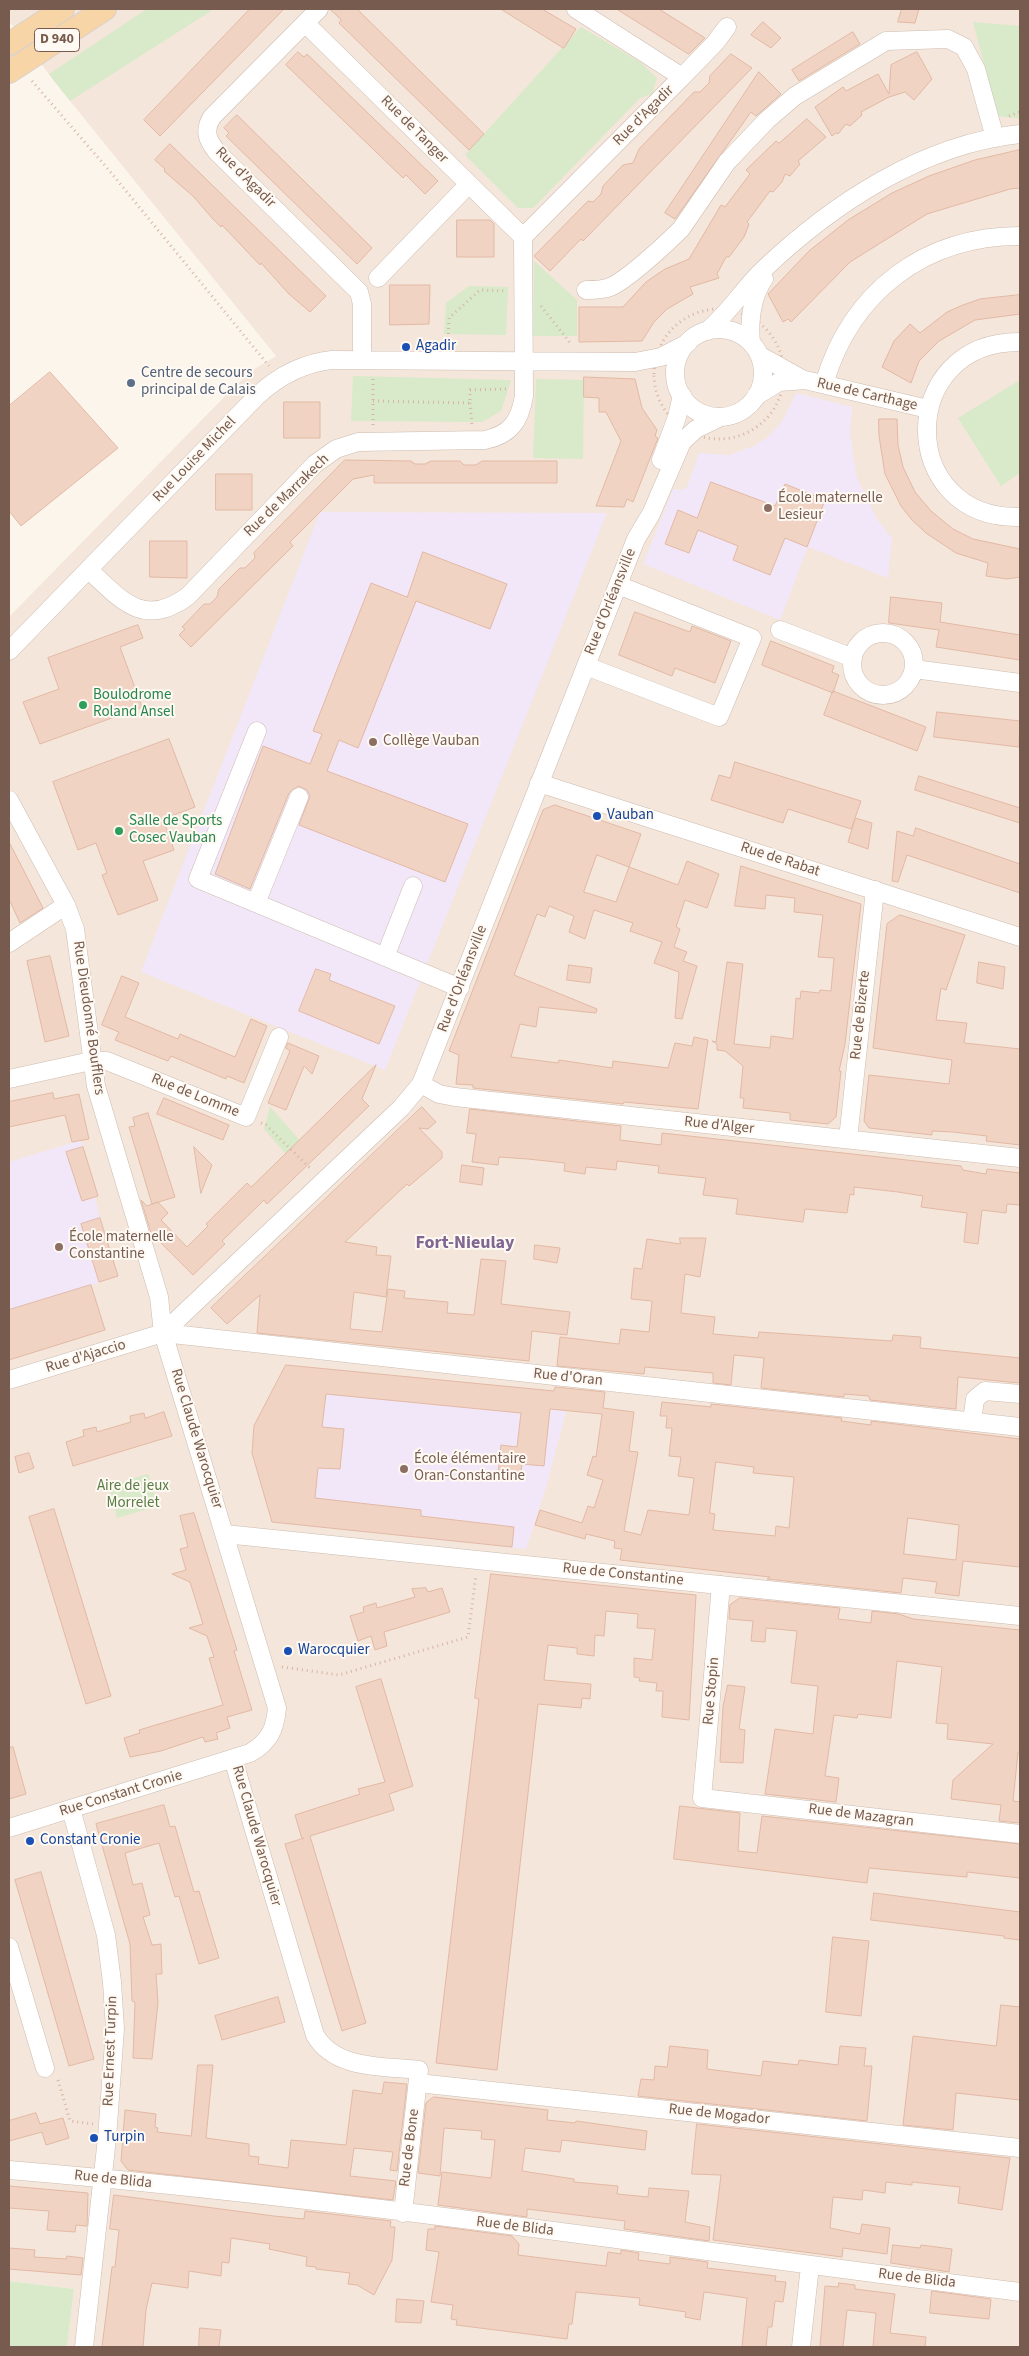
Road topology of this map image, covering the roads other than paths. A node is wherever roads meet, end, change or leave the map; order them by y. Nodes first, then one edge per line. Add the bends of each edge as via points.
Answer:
1 (63, 9) edge
2 (105, 9) edge
3 (319, 9) edge
4 (576, 9) edge
5 (305, 23) junction
6 (727, 27) dead end
7 (9, 44) edge
8 (18, 73) edge
9 (682, 77) junction
10 (1020, 134) edge
11 (995, 138) junction
12 (469, 184) junction
13 (1020, 236) edge
14 (523, 237) junction
15 (788, 249) junction
16 (378, 278) dead end
17 (586, 290) dead end
18 (707, 331) junction
19 (1020, 342) edge
20 (688, 343) junction
21 (755, 349) junction
22 (655, 355) junction
23 (368, 360) junction
24 (524, 361) junction
25 (784, 375) junction
26 (824, 384) junction
27 (679, 390) junction
28 (756, 396) junction
29 (928, 409) junction
30 (722, 417) junction
31 (1020, 517) edge
32 (636, 539) junction
33 (89, 570) junction
34 (618, 585) junction
35 (780, 630) dead end
36 (9, 651) edge
37 (853, 658) junction
38 (586, 666) junction
39 (914, 668) junction
40 (1020, 683) edge
41 (257, 731) dead end
42 (539, 783) junction
43 (299, 797) dead end
44 (9, 800) edge
45 (413, 886) dead end
46 (875, 890) junction
47 (256, 903) junction
48 (66, 905) junction
49 (1020, 937) edge
50 (9, 943) edge
51 (385, 957) junction
52 (460, 988) junction
53 (279, 1037) dead end
54 (91, 1061) junction
55 (9, 1079) edge
56 (421, 1084) junction
57 (848, 1139) junction
58 (1020, 1158) edge
59 (164, 1334) junction
60 (9, 1380) edge
61 (1020, 1394) edge
62 (972, 1422) junction
63 (1020, 1427) edge
64 (225, 1534) junction
65 (721, 1585) junction
66 (1020, 1616) edge
67 (233, 1760) junction
68 (702, 1798) joint
69 (71, 1809) junction
70 (9, 1828) edge
71 (1020, 1834) edge
72 (9, 1947) edge
73 (45, 2068) road end
74 (418, 2082) junction
75 (1020, 2148) edge
76 (9, 2170) edge
77 (103, 2178) junction
78 (403, 2213) junction
79 (810, 2266) junction
80 (1020, 2292) edge
81 (84, 2347) edge
82 (801, 2347) edge

1 - 7 main road, D 940
2 - 8 main road, D 940
3 - 5 street, Rue d'Agadir
4 - 9 street, Rue d'Agadir
5 - 12 street, Rue de Tanger
5 - 23 street, Rue d'Agadir via 212,117 207,136 217,152 359,292
6 - 9 street, Rue d'Agadir
9 - 14 street, Rue d'Agadir
10 - 11 street
11 - 15 street via 932,158 883,179 828,215
11 - 17 street via 976,69 964,48 948,39 886,41 783,106 735,152 672,238 618,283 604,289
12 - 14 street, Rue de Tanger
12 - 16 street
13 - 26 street via 989,237 954,245 897,274 855,316 836,350
14 - 24 street
15 - 18 street via 762,271
15 - 21 street via 754,296 750,316
18 - 20 street
18 - 21 street via 728,330 742,336
19 - 29 street via 990,345 961,359 940,382
20 - 22 street, Rue Louise Michel
20 - 27 street via 676,370
21 - 25 street
21 - 28 street via 763,376
22 - 24 street, Rue Louise Michel via 635,362
22 - 27 street via 663,372
23 - 24 street, Rue Louise Michel
23 - 33 street, Rue Louise Michel via 332,360 305,365 269,385
24 - 33 street, Rue de Marrakech via 524,388 519,417 513,427 497,438 474,441 373,441 341,447 315,464 177,604 155,611 134,608 124,603
25 - 26 street, Rue de Carthage
25 - 28 street, Rue de Carthage
26 - 29 street, Rue de Carthage
27 - 30 street via 690,406 707,415
27 - 32 street, Rue d'Orléansville via 675,422 643,505
28 - 30 street via 742,411
29 - 31 street via 927,443 938,474 948,488 982,511
30 - 32 street, Rue d'Orléansville via 691,433 679,446 655,505
32 - 34 street, Rue d'Orléansville
33 - 36 street, Rue Louise Michel
34 - 38 street, Rue d'Orléansville
34 - 38 street via 752,638 719,717
35 - 37 street
37 - 39 street via 867,638 886,634 900,638 908,645
37 - 39 street via 858,682 864,689 878,695 897,692 908,682
38 - 42 street, Rue d'Orléansville
39 - 40 street
41 - 47 street via 198,879
42 - 46 street, Rue de Rabat
42 - 52 street, Rue d'Orléansville
43 - 47 street
44 - 48 street, Rue Dieudonné Boufflers
45 - 51 street
46 - 49 street, Rue de Rabat
46 - 57 street, Rue de Bizerte
47 - 51 street
48 - 50 street
48 - 54 street, Rue Dieudonné Boufflers via 78,942
51 - 52 street
52 - 56 street, Rue d'Orléansville
53 - 54 street, Rue de Lomme via 246,1117 114,1063
54 - 55 street, Rue de Lomme
54 - 59 street, Rue Dieudonné Boufflers via 100,1102 159,1297
56 - 57 street, Rue d'Alger via 439,1094 456,1097
56 - 59 street, Rue d'Orléansville via 401,1108
57 - 58 street, Rue d'Alger
59 - 60 street, Rue d'Ajaccio
59 - 62 street, Rue d'Oran
59 - 64 street, Rue Claude Warocquier
61 - 62 street via 984,1391 975,1399
62 - 63 street, Rue d'Oran
64 - 65 street, Rue de Constantine
64 - 67 street, Rue Claude Warocquier via 277,1708 268,1740
65 - 66 street, Rue de Constantine
65 - 68 street, Rue Stopin
67 - 69 street, Rue Constant Cronie
67 - 74 street, Rue Claude Warocquier via 315,2035 327,2051 346,2061 419,2070
68 - 71 street, Rue de Mazagran
69 - 70 street, Rue Constant Cronie
69 - 77 street, Rue Ernest Turpin via 101,1912 110,1959 115,2029
72 - 73 street
74 - 75 street, Rue de Mogador
74 - 78 street, Rue de Bone
76 - 77 street, Rue de Blida
77 - 78 street, Rue de Blida
77 - 81 street, Rue Ernest Turpin
78 - 79 street, Rue de Blida
79 - 80 street, Rue de Blida
79 - 82 street

